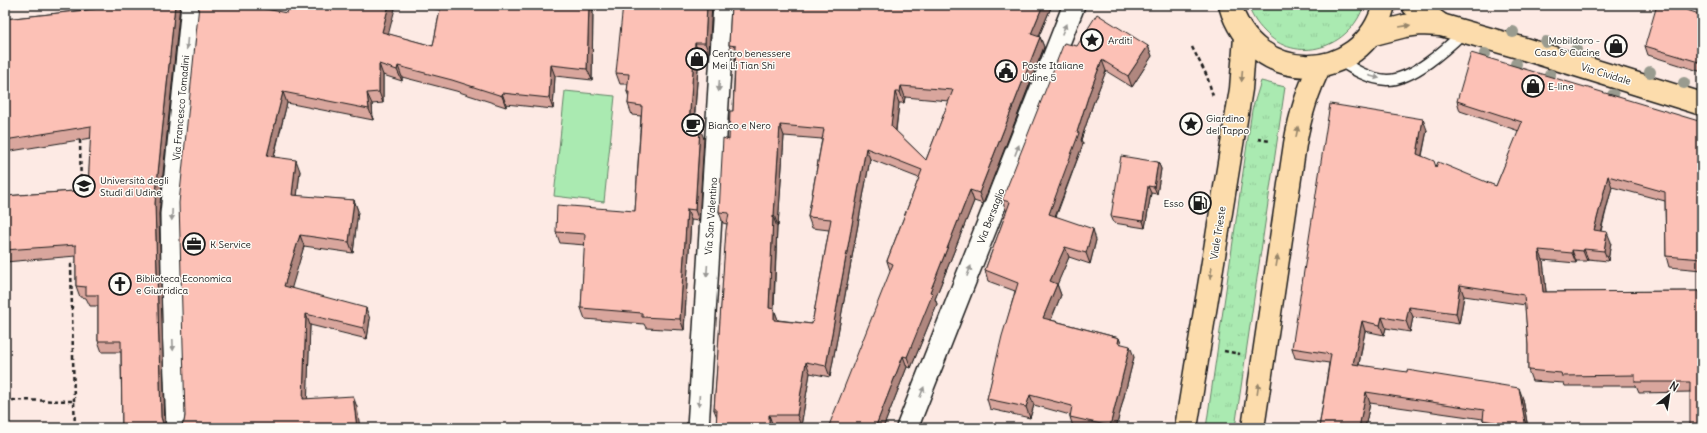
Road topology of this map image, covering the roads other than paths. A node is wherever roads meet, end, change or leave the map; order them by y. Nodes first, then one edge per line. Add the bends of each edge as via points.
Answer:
1 (192, 5) edge
2 (724, 5) edge
3 (1074, 5) edge
4 (1384, 5) edge
5 (1413, 5) edge
6 (1227, 10) edge
7 (1436, 17) edge
8 (1464, 32) junction
9 (1370, 35) junction
10 (1245, 37) junction
11 (1330, 63) junction
12 (1702, 104) edge
13 (177, 428) edge
14 (698, 428) edge
15 (908, 428) edge
16 (1186, 428) edge
17 (1253, 428) edge

1 -> 13 street, Via Francesco Tomadini via 171,214
2 -> 14 street, Via San Valentino
15 -> 3 street, Via Bersaglio
4 - 9 main road
5 - 7 main road
6 - 10 main road
7 - 8 main road, Via Cividale
9 -> 7 main road via 1420,24
11 -> 8 lane via 1375,78 1388,80 1401,77 1436,57
8 - 12 main road, Via Cividale
9 - 11 main road via 1356,49
10 - 11 main road via 1260,52 1279,62 1300,66
10 -> 16 main road, Viale Trieste via 1241,89
17 -> 11 main road via 1294,144 1310,84

